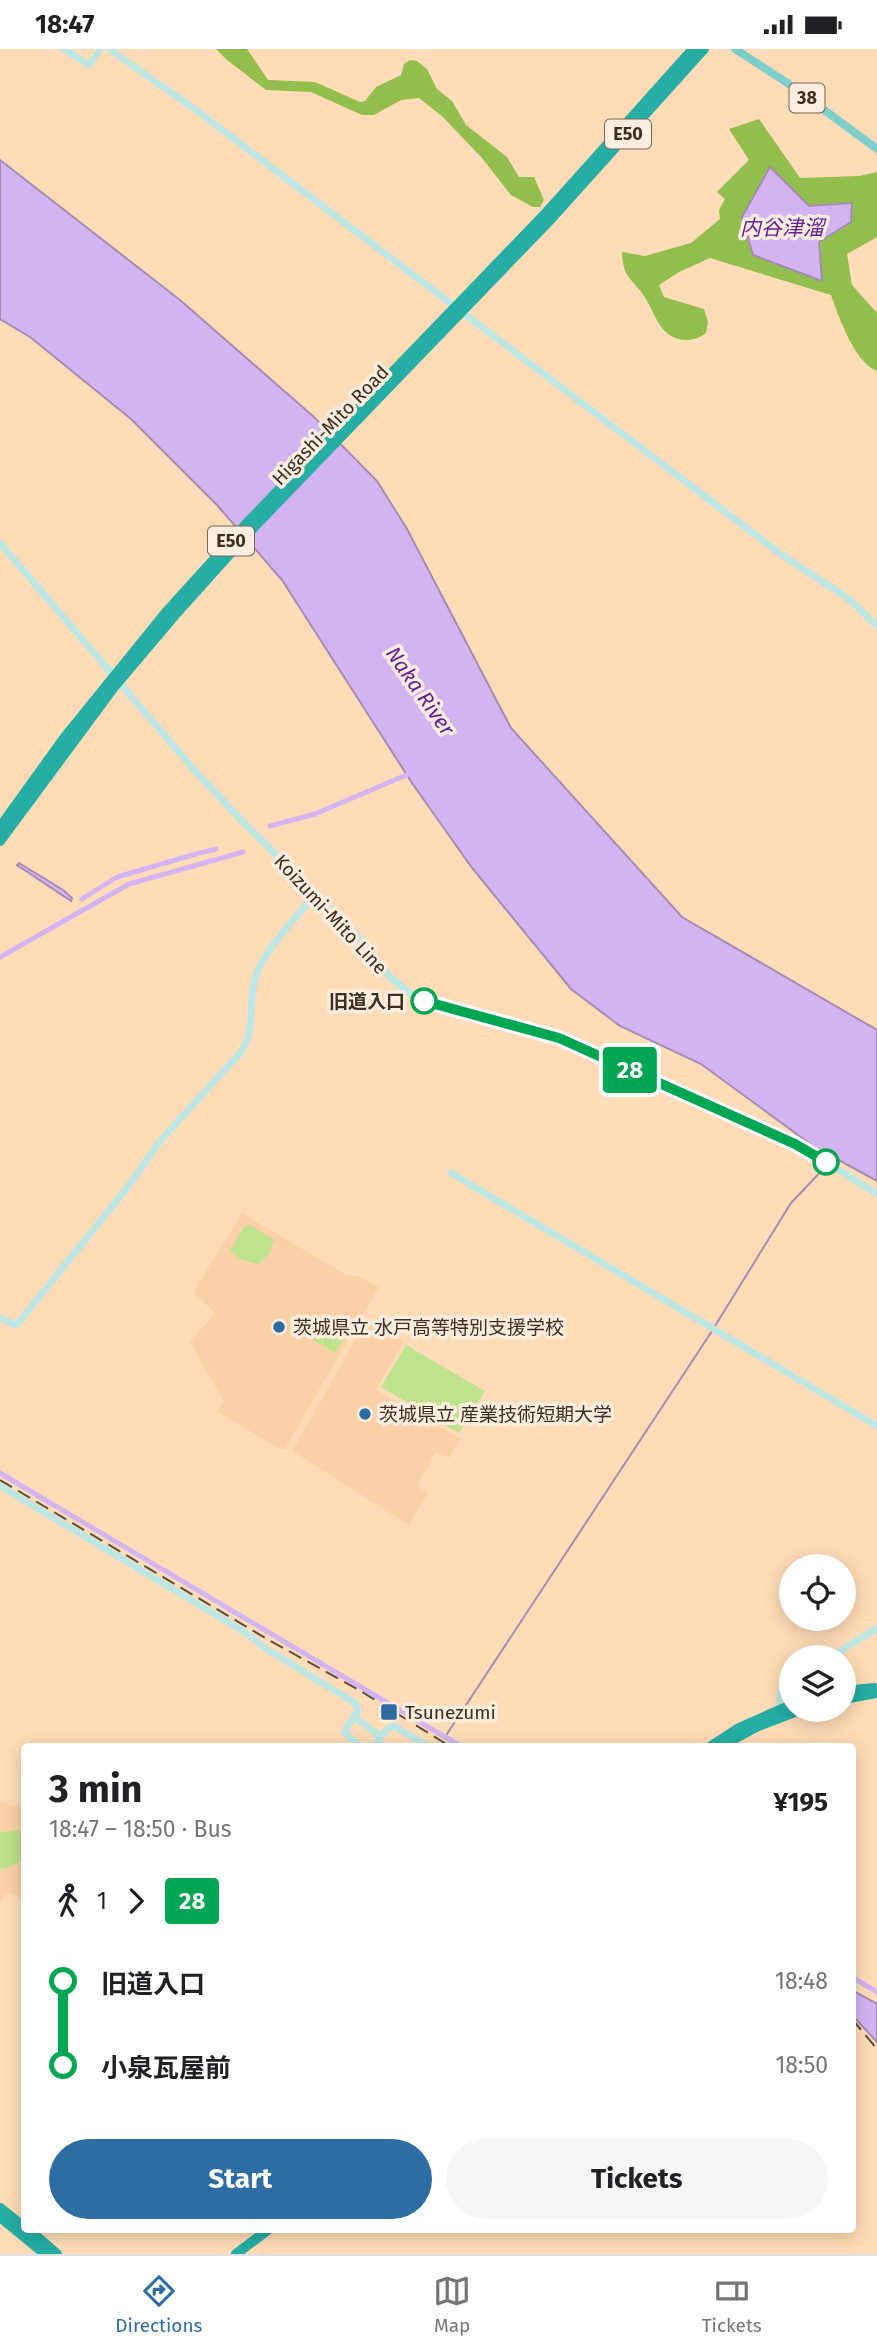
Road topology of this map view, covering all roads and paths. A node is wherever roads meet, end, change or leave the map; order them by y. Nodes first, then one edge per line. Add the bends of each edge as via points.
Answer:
1 (64, 49) edge
2 (100, 49) edge
3 (109, 49) edge
4 (693, 49) edge
5 (704, 49) edge
6 (735, 49) edge
7 (877, 149) edge
8 (548, 216) junction
9 (0, 543) edge
10 (877, 626) edge
11 (0, 827) edge
12 (0, 841) edge
13 (316, 893) junction
14 (451, 1173) dead end
15 (877, 1194) edge
16 (0, 1318) edge
17 (877, 1426) edge
18 (0, 1486) edge
19 (877, 1628) edge
20 (850, 1645) edge
21 (877, 1687) edge
22 (856, 1690) edge
23 (877, 1693) edge
24 (856, 1697) edge
25 (779, 1713) joint
26 (355, 1717) junction
27 (381, 1737) junction
28 (356, 1743) edge
29 (376, 1743) edge
30 (422, 1743) edge
31 (715, 1743) edge
32 (728, 1743) edge
33 (0, 2208) edge
34 (0, 2217) edge
35 (21, 2224) edge
36 (32, 2233) edge
37 (264, 2233) edge
38 (273, 2233) edge
39 (45, 2254) edge
40 (57, 2254) edge
41 (236, 2254) edge
42 (247, 2254) edge

1 - 2 street via 89,65
3 - 10 street via 200,113 782,555 849,599
4 - 8 highway, Higashi-Mito Road / E50
5 - 8 highway, Higashi-Mito Road / E50
6 - 7 main road, 38
8 - 11 highway, Higashi-Mito Road / E50 via 168,610
8 - 12 highway, Higashi-Mito Road / E50 via 175,615 97,709
9 - 13 street, Koizumi-Mito Line via 196,772
13 - 15 street, Koizumi-Mito Line via 390,976 413,995 447,1009 559,1038 795,1144
13 - 16 street via 260,965 250,1035 241,1052 161,1140 19,1322 11,1325
14 - 17 street
18 - 26 street via 355,1703
19 - 20 street
21 - 22 highway
23 - 24 highway
25 - 31 highway
25 - 32 highway
26 - 27 street
26 - 28 street via 344,1732
27 - 29 street
27 - 30 street via 394,1726
33 - 35 highway
34 - 39 highway
36 - 40 highway
37 - 41 highway
38 - 42 highway

